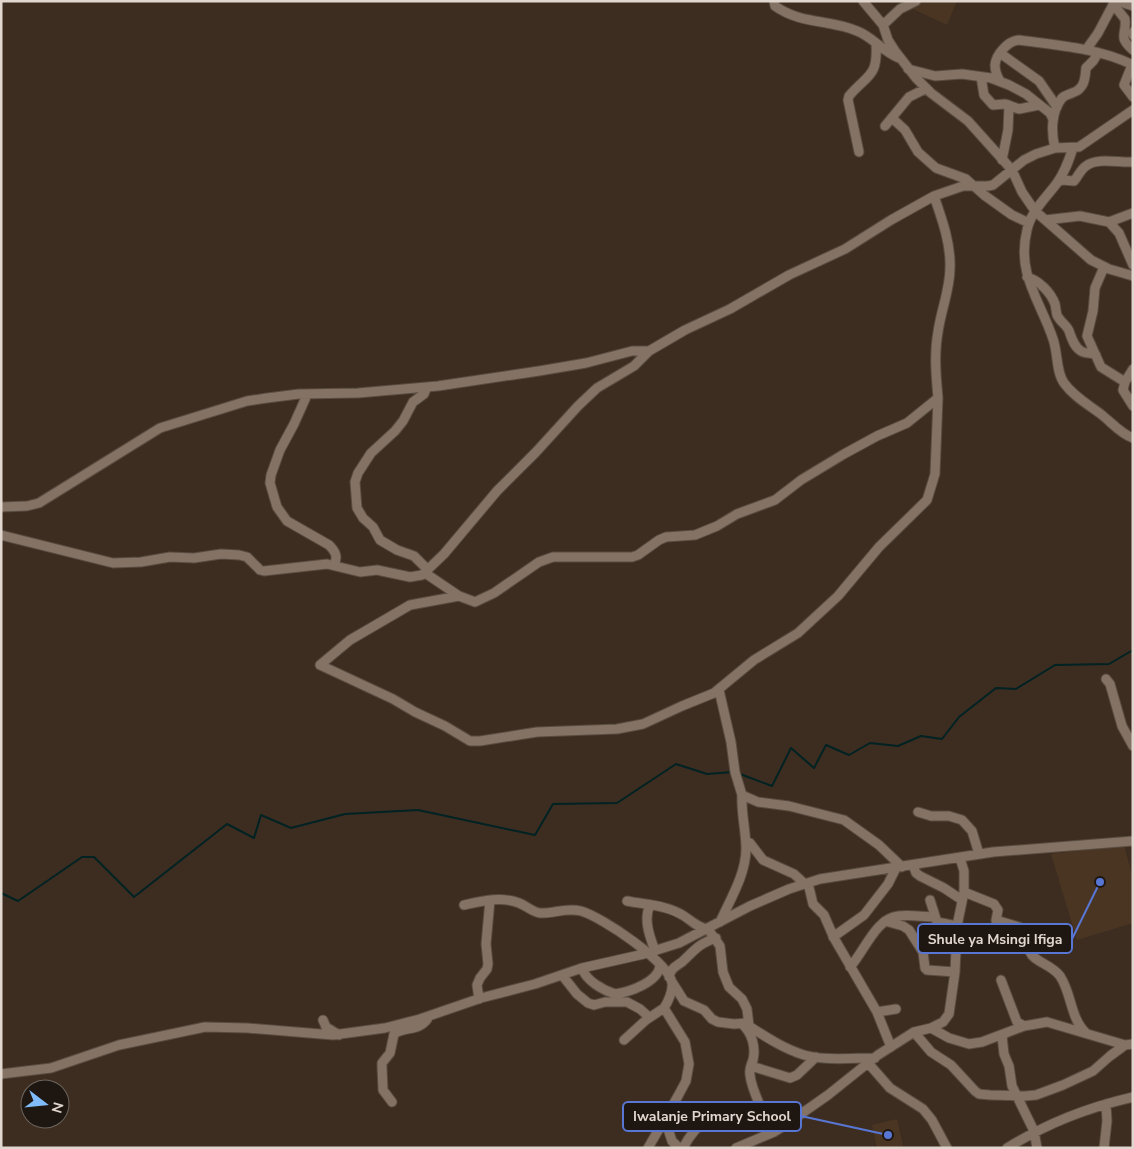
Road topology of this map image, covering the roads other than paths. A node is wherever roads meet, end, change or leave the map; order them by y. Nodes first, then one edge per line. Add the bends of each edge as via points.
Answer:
1 (774, 1) edge
2 (863, 1) edge
3 (916, 1) edge
4 (1115, 2) edge
5 (1133, 6) edge
6 (883, 25) junction
7 (876, 44) junction
8 (1086, 50) junction
9 (1133, 50) edge
10 (1000, 53) junction
11 (1098, 53) junction
12 (902, 59) junction
13 (1131, 63) edge
14 (908, 69) junction
15 (982, 77) junction
16 (1000, 81) junction
17 (925, 89) junction
18 (1133, 97) edge
19 (1009, 105) junction
20 (1039, 105) junction
21 (1057, 107) junction
22 (1133, 110) edge
23 (892, 118) junction
24 (1053, 119) junction
25 (885, 126) dead end
26 (1055, 148) junction
27 (1073, 148) junction
28 (859, 152) dead end
29 (1002, 160) junction
30 (1133, 162) edge
31 (1012, 170) junction
32 (1058, 182) junction
33 (974, 185) junction
34 (934, 196) junction
35 (1035, 211) junction
36 (1133, 213) edge
37 (1045, 220) junction
38 (1109, 222) junction
39 (1029, 223) junction
40 (1133, 265) edge
41 (1104, 267) junction
42 (1133, 276) edge
43 (1027, 277) junction
44 (648, 352) junction
45 (1096, 355) junction
46 (1133, 369) edge
47 (1125, 382) junction
48 (427, 387) junction
49 (307, 395) junction
50 (938, 398) junction
51 (1133, 406) edge
52 (1133, 438) edge
53 (1, 507) edge
54 (1, 535) edge
55 (334, 565) junction
56 (426, 571) junction
57 (459, 596) junction
58 (1106, 679) dead end
59 (719, 690) junction
60 (1133, 746) edge
61 (742, 795) junction
62 (918, 812) dead end
63 (1133, 841) edge
64 (746, 842) junction
65 (979, 854) junction
66 (960, 858) junction
67 (913, 865) junction
68 (899, 867) junction
69 (806, 883) junction
70 (963, 896) junction
71 (490, 900) junction
72 (930, 900) dead end
73 (627, 901) dead end
74 (464, 905) dead end
75 (650, 905) junction
76 (934, 917) junction
77 (884, 921) junction
78 (720, 922) junction
79 (958, 926) junction
80 (708, 929) junction
81 (833, 937) junction
82 (716, 938) junction
83 (652, 952) junction
84 (660, 966) junction
85 (850, 967) junction
86 (582, 968) junction
87 (955, 972) junction
88 (562, 975) junction
89 (670, 980) junction
90 (1001, 980) dead end
91 (479, 999) junction
92 (664, 1008) junction
93 (896, 1009) dead end
94 (877, 1012) junction
95 (430, 1015) junction
96 (649, 1017) junction
97 (323, 1020) dead end
98 (746, 1023) junction
99 (1024, 1026) junction
100 (931, 1028) junction
101 (914, 1032) junction
102 (1006, 1033) junction
103 (1087, 1034) junction
104 (339, 1035) junction
105 (624, 1040) dead end
106 (1129, 1044) edge
107 (891, 1047) junction
108 (816, 1057) junction
109 (871, 1060) junction
110 (751, 1066) junction
111 (1, 1074) edge
112 (1018, 1096) junction
113 (1133, 1097) edge
114 (392, 1102) dead end
115 (1106, 1104) junction
116 (665, 1120) junction
117 (767, 1123) junction
118 (1034, 1131) junction
119 (774, 1132) junction
120 (657, 1136) junction
121 (648, 1148) edge
122 (661, 1148) edge
123 (681, 1148) edge
124 (736, 1148) edge
125 (947, 1148) edge
126 (1007, 1148) edge
127 (1037, 1148) edge
128 (1104, 1148) edge

1 - 7 street via 777,8 802,19 855,30
2 - 6 street
3 - 6 street via 900,9
4 - 5 street
4 - 8 street
4 - 9 street via 1125,19 1124,38
6 - 12 street via 888,40
7 - 12 street
7 - 28 street via 875,67 848,100
8 - 10 street via 1012,40
8 - 11 street
10 - 16 street via 995,66
10 - 21 street via 1039,81
11 - 13 street
11 - 21 street via 1086,68 1082,86 1075,93 1065,95
12 - 14 street
13 - 18 street via 1124,85
14 - 15 street via 935,76
14 - 17 street
15 - 16 street
15 - 19 street via 984,95 991,104
16 - 20 street
17 - 23 street via 909,97
17 - 29 street via 968,122
19 - 20 street via 1019,109
19 - 29 street
20 - 24 street
21 - 24 street
22 - 27 street via 1086,144
23 - 25 street
23 - 33 street via 931,164
24 - 26 street
26 - 27 street
26 - 31 street via 1024,160
27 - 32 street
29 - 31 street
30 - 32 street via 1089,164 1074,181
31 - 33 street via 993,185
31 - 35 street
32 - 35 street
33 - 34 street via 953,188
33 - 39 street via 1012,215
34 - 44 street via 845,250 789,275
34 - 50 street via 946,236 950,267 947,299 937,339
35 - 37 street
35 - 39 street
36 - 38 street
37 - 38 street via 1080,216
37 - 41 street via 1081,252
38 - 40 street via 1119,233
39 - 43 street via 1025,249
41 - 42 street
41 - 45 street via 1095,288 1093,312 1086,333
43 - 45 street via 1041,284 1053,300 1058,317 1079,349
43 - 52 street via 1054,340 1064,384
44 - 48 street via 632,351 586,363
44 - 56 street via 634,366 597,388 578,406
45 - 47 street via 1101,368
46 - 47 street
47 - 51 street via 1123,391
48 - 49 street
48 - 56 street via 424,394 412,402 395,431 371,453 356,482 357,508 380,540 417,559
49 - 53 street via 247,402 167,425 39,503
49 - 55 street via 280,450 270,483 282,516 330,545 336,556
50 - 57 street via 907,423 844,454 775,500 737,514 703,532 659,540 632,557 547,558 483,600 475,602
50 - 59 street via 935,474 928,500 879,547 814,620 750,663
54 - 55 street via 113,563 170,556 194,558 229,554 247,557 264,571
55 - 56 street via 355,572 377,570 410,577
56 - 57 street
57 - 59 street via 410,605 350,640 320,665 474,741 537,732 637,726
58 - 60 street via 1122,726
59 - 61 street
61 - 64 street
61 - 68 street via 758,802 844,820 879,845
62 - 65 street via 962,820 972,832
63 - 65 street
64 - 69 street via 763,860 791,872
64 - 78 street via 742,870
65 - 66 street
66 - 67 street
66 - 70 street via 964,871
67 - 68 street
67 - 70 street via 920,876
68 - 69 street
68 - 81 street via 864,915
69 - 78 street
69 - 81 street via 813,904 824,916
70 - 79 street
70 - 103 street via 994,904 998,910 996,920 1029,933 1032,956 1050,966 1061,978 1077,1020
71 - 74 street
71 - 83 street via 512,901 543,913 580,911
71 - 91 street via 486,944 488,964 477,985
72 - 76 street
73 - 75 street
75 - 80 street via 668,908 702,929
75 - 83 street via 647,918
76 - 77 street via 898,916
76 - 79 street via 939,923
77 - 85 street
77 - 87 street via 909,930 923,952 927,970
78 - 80 street
79 - 87 street
80 - 82 street
80 - 83 street
81 - 85 street
82 - 89 street via 694,949 673,967
82 - 98 street via 729,987 748,1014
83 - 84 street
83 - 86 street
84 - 86 street via 651,981 615,994 583,974
84 - 89 street
85 - 94 street
86 - 88 street
87 - 100 street via 949,1015 944,1022
88 - 91 street
88 - 96 street via 588,1003 628,1002
89 - 92 street via 669,999
89 - 98 street via 684,1001 704,1010 712,1019
90 - 99 street via 1017,1022
91 - 95 street
92 - 96 street
92 - 116 street via 685,1042 689,1064 686,1081
93 - 94 street
94 - 107 street
95 - 104 street via 397,1026
95 - 114 street via 420,1026 394,1034 390,1053 382,1062 383,1090
96 - 105 street
97 - 104 street via 326,1027
98 - 108 street via 779,1045
98 - 110 street via 755,1049
99 - 102 street
99 - 103 street via 1047,1022
100 - 101 street
100 - 102 street via 966,1044
101 - 107 street
101 - 112 street via 931,1052 951,1065 977,1093
102 - 112 street via 1002,1036 1004,1054 1012,1086
103 - 106 street
104 - 111 street via 205,1027 119,1045 51,1068
106 - 112 street via 1099,1067 1076,1079 1036,1095
107 - 109 street
108 - 109 street
108 - 110 street via 790,1078
109 - 119 street
109 - 125 street via 890,1088 923,1109
110 - 117 street via 751,1080
112 - 118 street
113 - 115 street
115 - 118 street
115 - 128 street
116 - 120 street
116 - 123 street via 672,1141
117 - 119 street
117 - 123 street via 750,1110 716,1112
118 - 126 street
118 - 127 street
119 - 124 street
120 - 121 street
120 - 122 street

